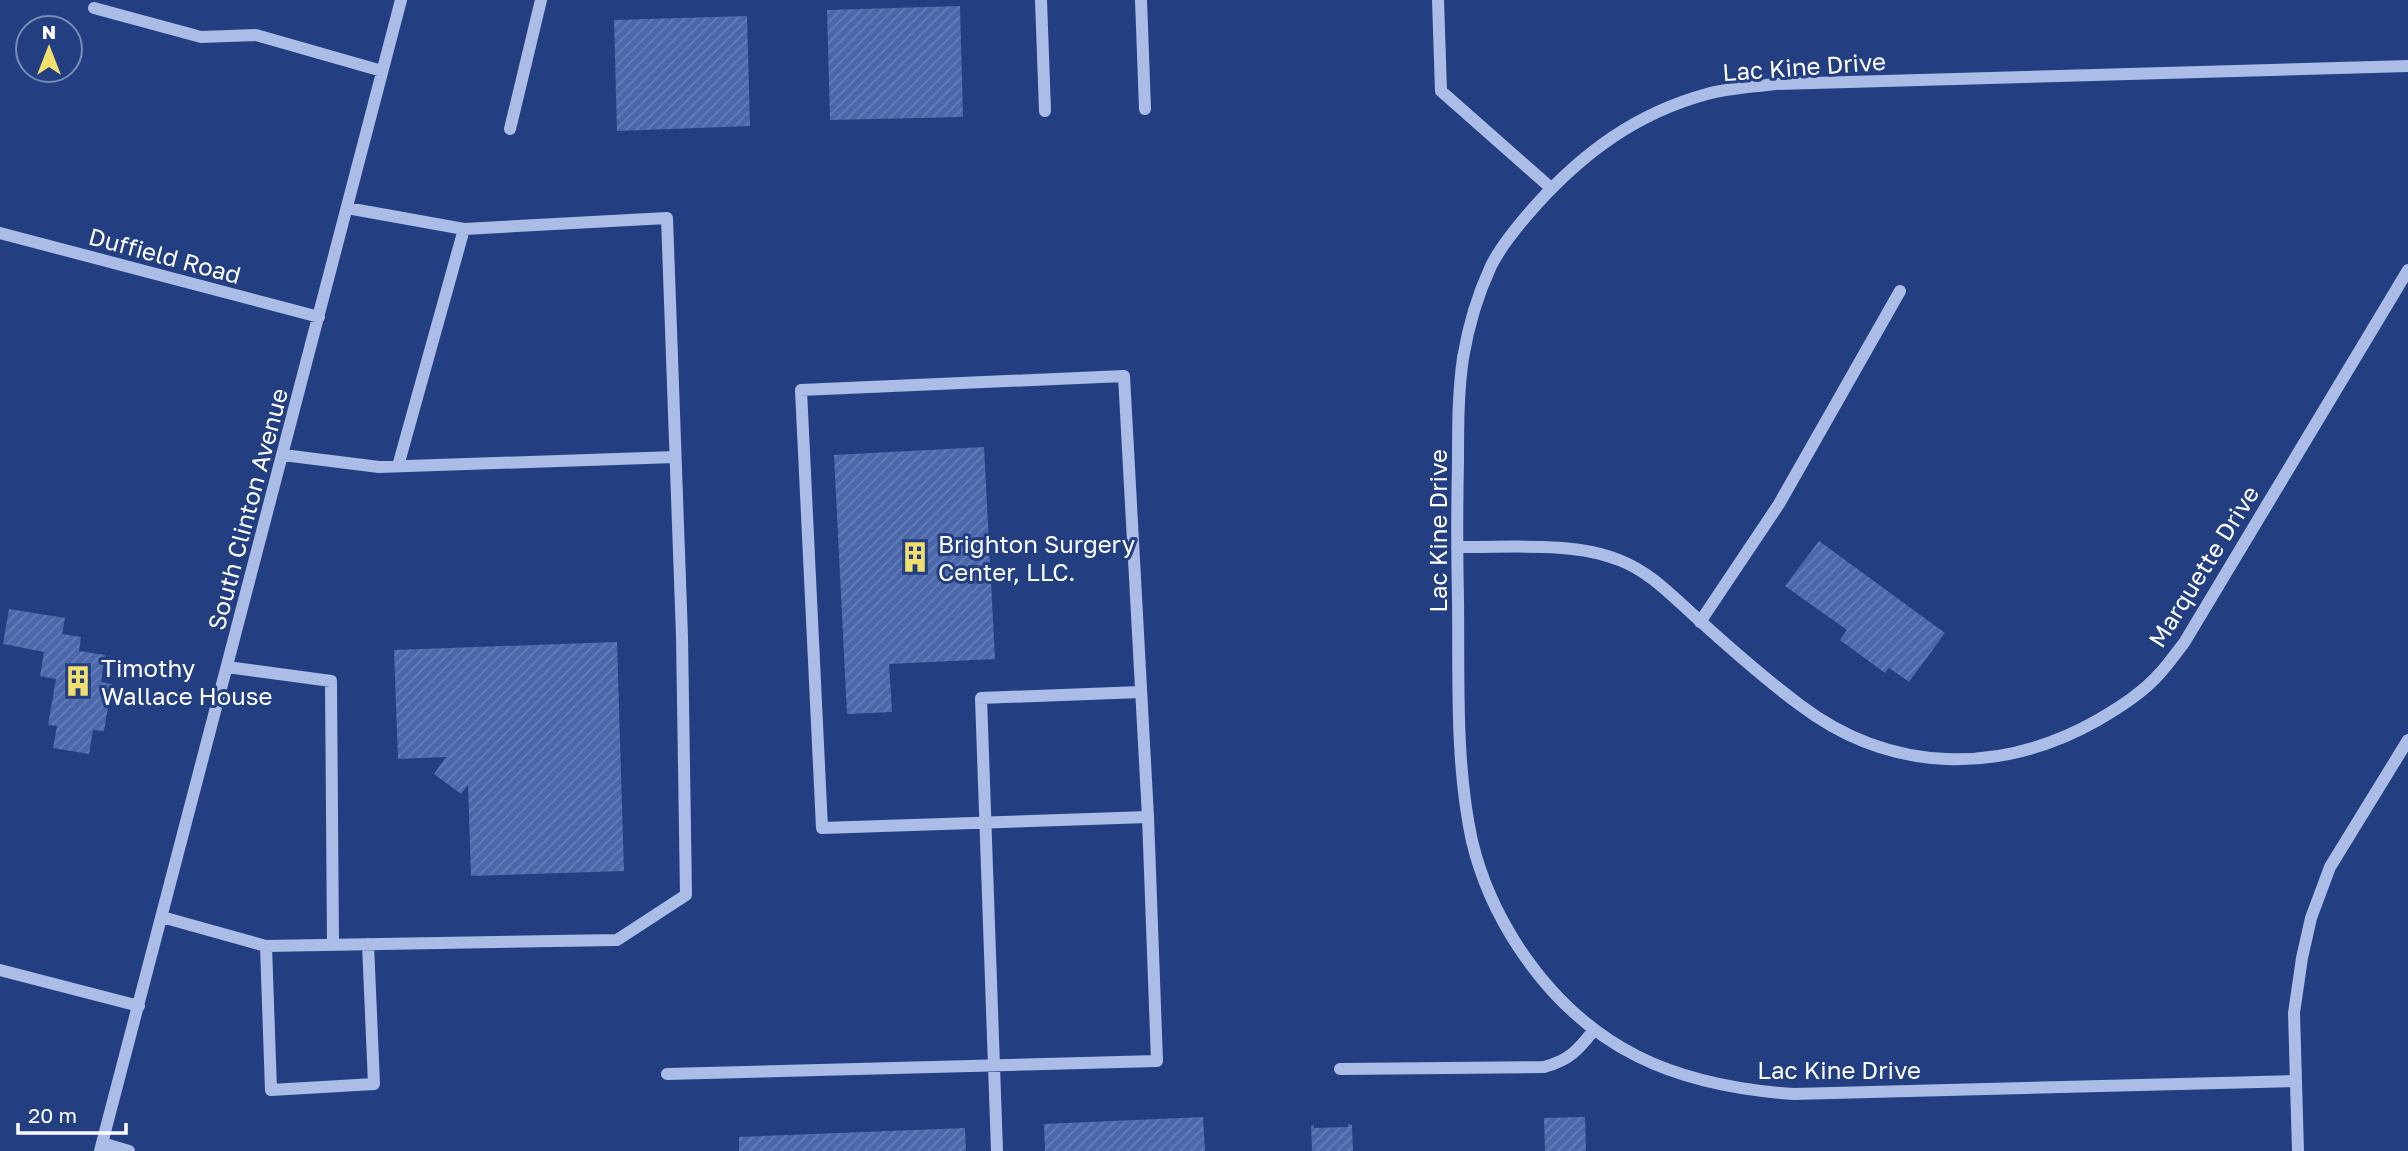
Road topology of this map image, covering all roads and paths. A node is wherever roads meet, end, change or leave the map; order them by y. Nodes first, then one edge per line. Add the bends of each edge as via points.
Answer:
1 (401, 0) edge
2 (541, 0) edge
3 (1041, 0) edge
4 (1141, 0) edge
5 (1438, 0) edge
6 (94, 8) dead end
7 (2408, 65) edge
8 (382, 71) junction
9 (1145, 109) dead end
10 (1045, 111) dead end
11 (510, 129) dead end
12 (1551, 188) junction
13 (347, 208) junction
14 (464, 229) junction
15 (0, 233) edge
16 (2408, 270) edge
17 (1900, 292) dead end
18 (319, 317) junction
19 (283, 455) junction
20 (676, 457) junction
21 (398, 466) junction
22 (1457, 547) junction
23 (1700, 622) junction
24 (227, 667) junction
25 (1141, 692) junction
26 (2408, 740) edge
27 (1147, 817) junction
28 (986, 823) junction
29 (162, 916) junction
30 (368, 944) junction
31 (333, 945) junction
32 (266, 946) junction
33 (0, 970) edge
34 (139, 1006) junction
35 (1594, 1030) junction
36 (994, 1065) junction
37 (1340, 1069) dead end
38 (667, 1074) dead end
39 (2295, 1081) junction
40 (101, 1147) edge
41 (129, 1151) edge
42 (997, 1151) edge
43 (2298, 1151) edge

1 - 8 street, South Clinton Avenue
2 - 11 street
3 - 10 street
4 - 9 street
5 - 12 street via 1441,91
6 - 8 street via 201,37 256,35
7 - 12 street, Lac Kine Drive via 1775,84 1709,93 1653,113 1602,143
8 - 13 street, South Clinton Avenue
12 - 22 street, Lac Kine Drive via 1492,264 1476,307 1459,401
13 - 14 street
13 - 18 street, South Clinton Avenue
14 - 20 street via 667,218
14 - 21 street
15 - 18 street, Duffield Road
16 - 23 street, Marquette Drive via 2183,643 2160,674 2121,707 2068,737 2009,756 1954,760 1897,754 1850,735 1802,707
17 - 23 street via 1779,504
18 - 19 street, South Clinton Avenue
19 - 21 street
19 - 24 street, South Clinton Avenue
20 - 21 street
20 - 30 street via 686,895 617,940
22 - 23 street, Marquette Drive via 1560,549 1619,559 1661,586
22 - 35 street, Lac Kine Drive via 1461,746 1472,843 1491,898 1510,934 1556,996
24 - 29 street, South Clinton Avenue
24 - 31 street via 331,681
25 - 27 street
25 - 28 street via 981,698
25 - 28 street via 1124,376 801,390 822,828
26 - 39 street via 2330,867 2311,918 2294,1013
27 - 28 street
27 - 36 street via 1157,1060
28 - 36 street
29 - 32 street
29 - 34 street, South Clinton Avenue
30 - 31 street
30 - 32 street via 374,1084 271,1090
31 - 32 street
33 - 34 street
34 - 40 street, South Clinton Avenue
35 - 37 street via 1578,1050 1544,1067
35 - 39 street, Lac Kine Drive via 1672,1072 1762,1092
36 - 38 street
36 - 42 street
39 - 43 street
40 - 41 street

